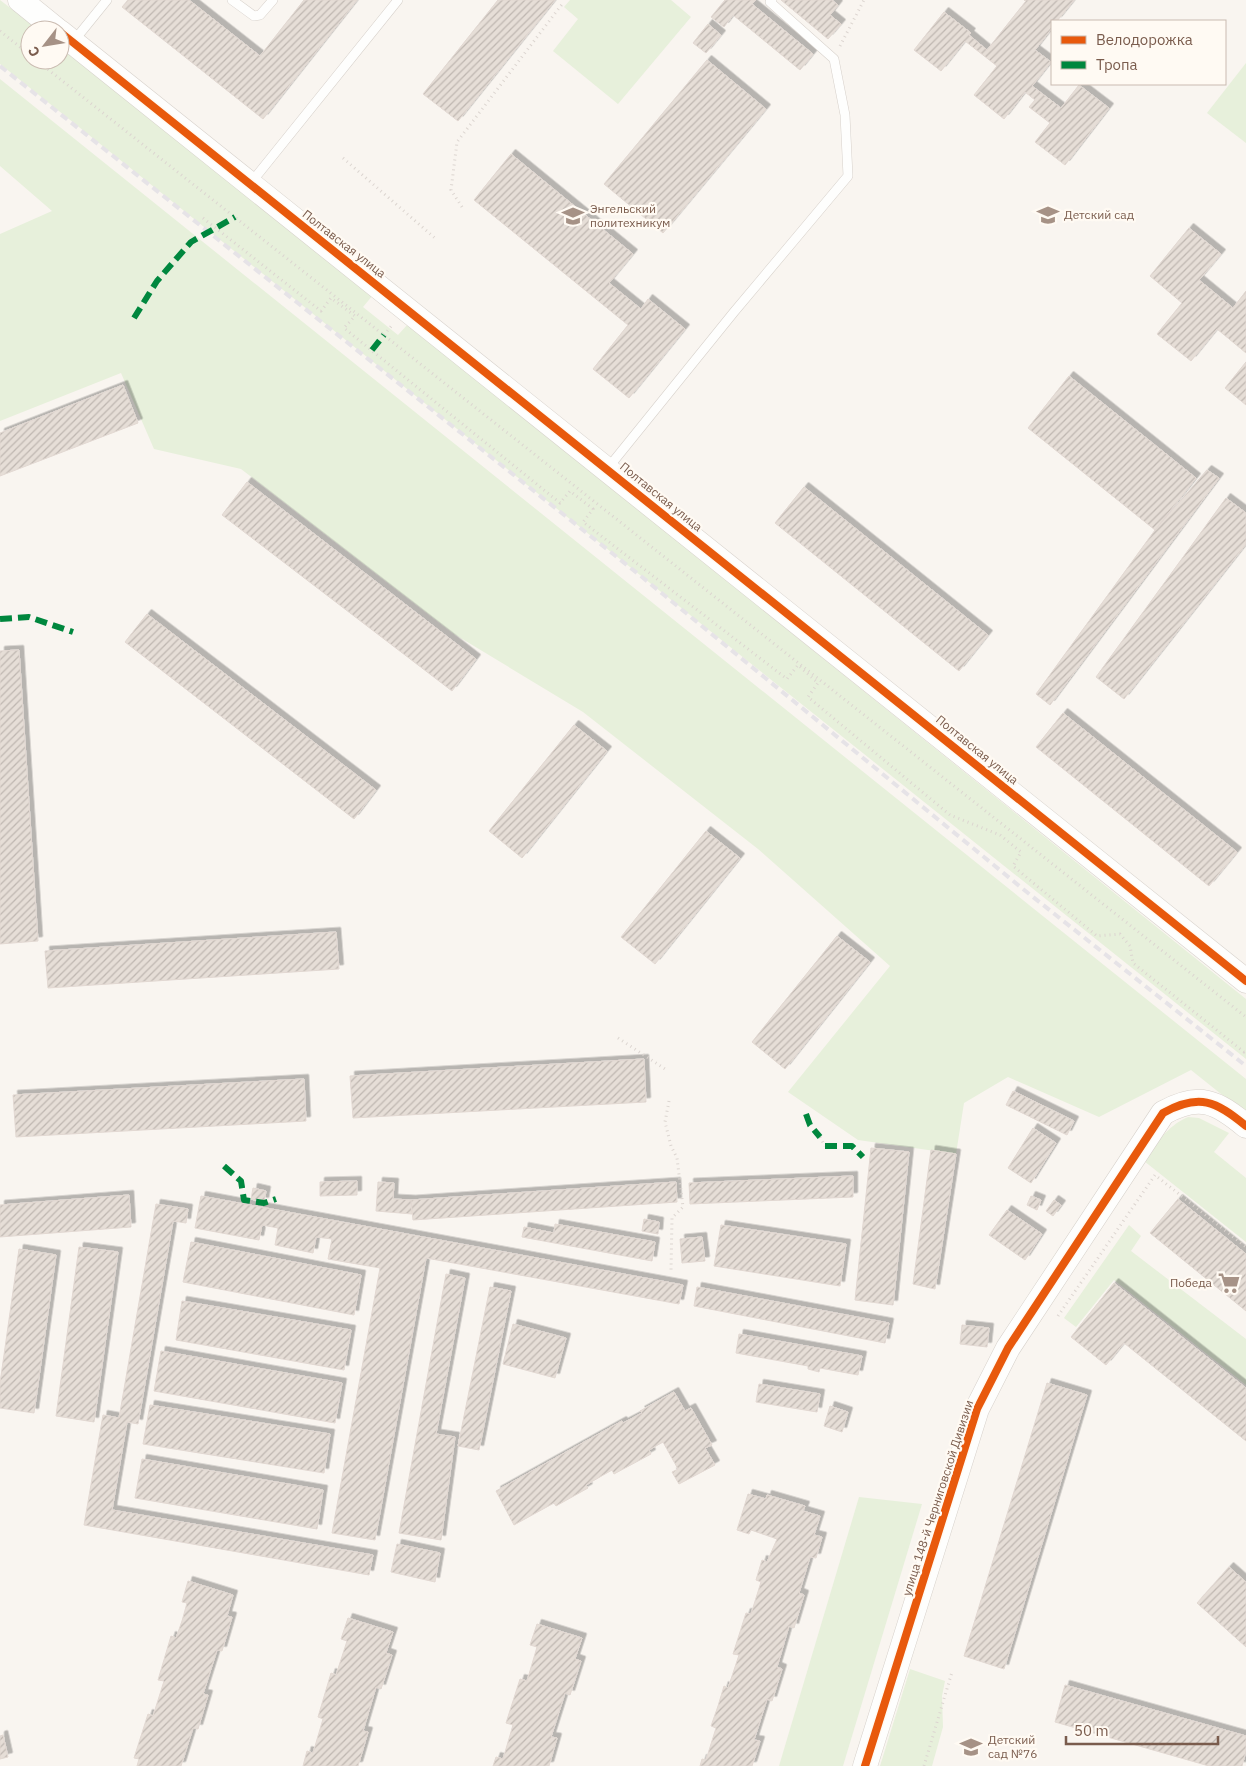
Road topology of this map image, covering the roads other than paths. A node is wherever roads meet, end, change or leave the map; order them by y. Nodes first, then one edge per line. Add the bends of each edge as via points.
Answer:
1 (20, 0) edge
2 (106, 0) edge
3 (232, 0) edge
4 (273, 0) edge
5 (398, 0) edge
6 (772, 0) edge
7 (45, 20) edge
8 (70, 30) edge
9 (70, 40) edge
10 (250, 184) junction
11 (608, 469) junction
12 (1246, 981) edge
13 (1238, 1119) edge
14 (864, 1766) edge

1 - 7 street, Полтавская улица
2 - 8 lane
3 - 4 lane via 254,16 260,15
5 - 10 lane
6 - 11 lane via 770,2 834,59 845,115 848,176
9 - 10 street, Полтавская улица
10 - 11 street, Полтавская улица
11 - 12 street, Полтавская улица
13 - 14 street, улица 148-й Черниговской Дивизии via 1211,1103 1181,1103 1163,1113 1008,1348 977,1409

